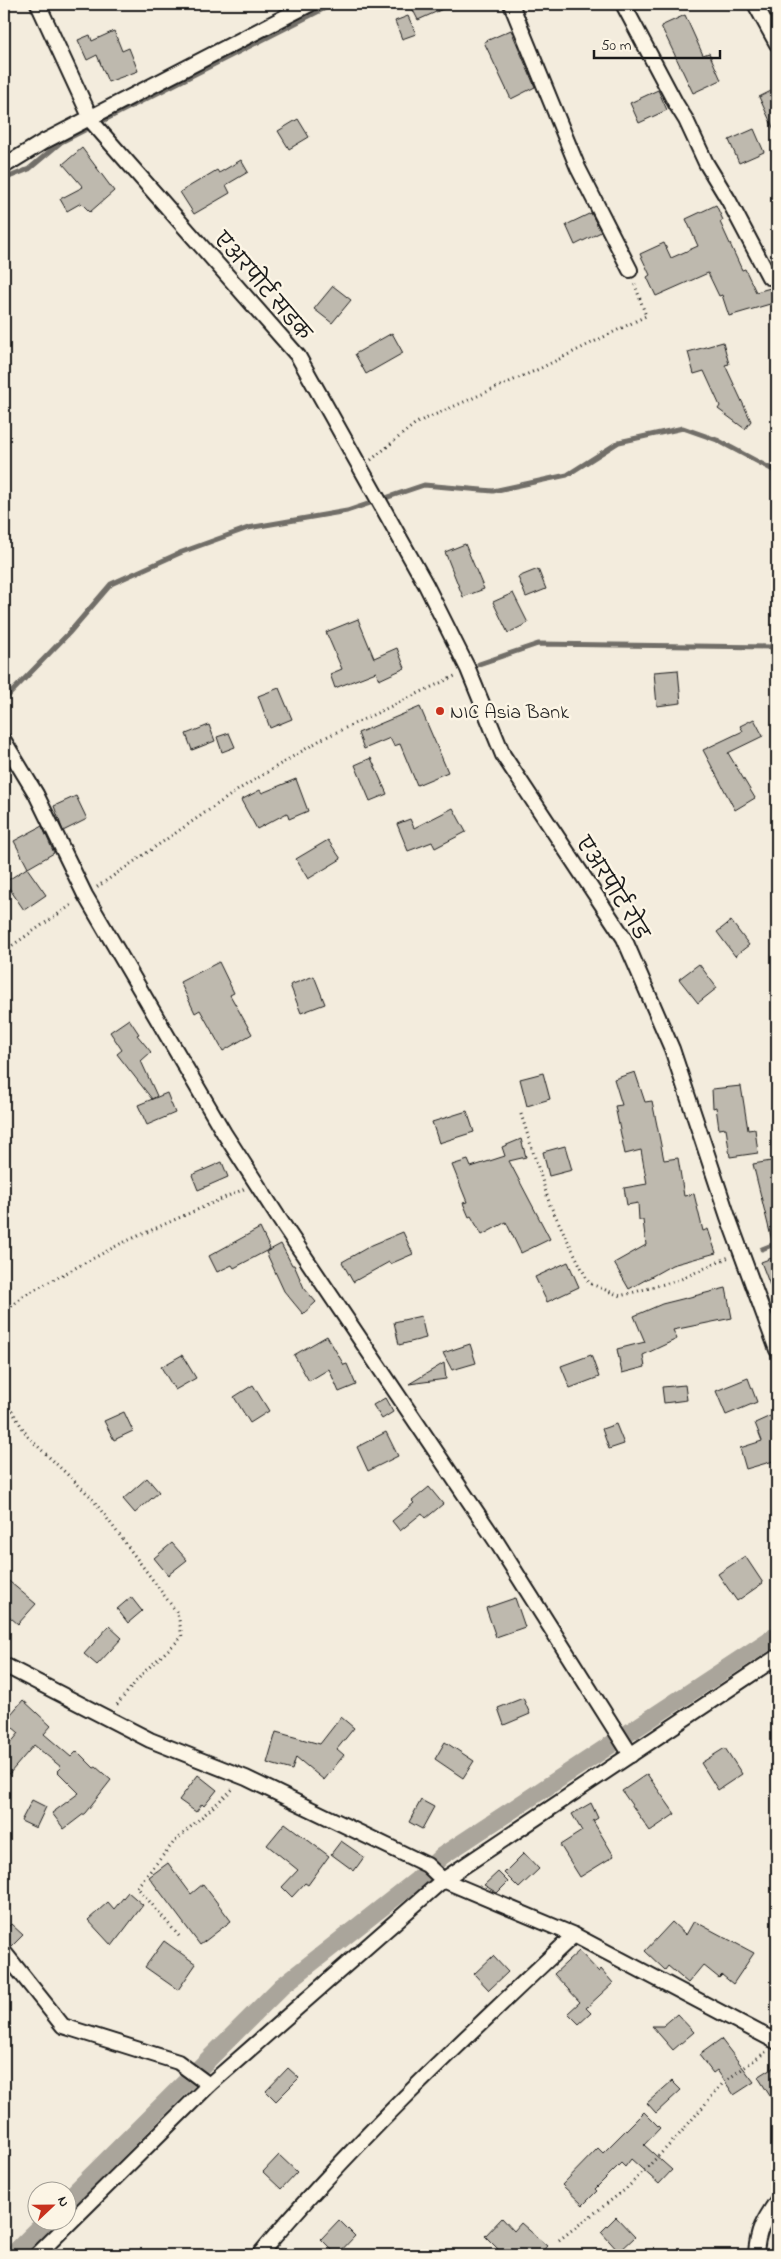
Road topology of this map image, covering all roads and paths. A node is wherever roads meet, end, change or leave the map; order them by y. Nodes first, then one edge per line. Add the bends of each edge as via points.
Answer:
1 (38, 4) edge
2 (310, 4) edge
3 (511, 4) edge
4 (623, 4) edge
5 (755, 4) edge
6 (777, 44) edge
7 (92, 121) junction
8 (4, 166) edge
9 (630, 270) joint
10 (768, 277) dead end
11 (360, 469) junction
12 (394, 524) joint
13 (468, 669) junction
14 (4, 741) edge
15 (86, 895) junction
16 (4, 951) edge
17 (521, 1114) dead end
18 (257, 1184) junction
19 (741, 1252) junction
20 (4, 1313) edge
21 (777, 1350) edge
22 (4, 1398) edge
23 (777, 1657) edge
24 (4, 1665) edge
25 (107, 1717) junction
26 (629, 1751) junction
27 (246, 1778) junction
28 (435, 1873) junction
29 (574, 1935) junction
30 (179, 1936) dead end
31 (4, 1952) edge
32 (774, 2046) edge
33 (206, 2083) junction
34 (777, 2201) edge
35 (559, 2240) dead end
36 (36, 2255) edge
37 (259, 2255) edge
38 (756, 2255) edge

1 - 7 street
2 - 7 street
3 - 9 street via 578,168
4 - 10 street
5 - 6 street
7 - 8 street via 43,142
7 - 11 street, एअरपोर्ट सडक via 298,356
9 - 11 path via 646,316 539,369 416,422
11 - 12 street, एअरपोर्ट सडक
12 - 13 street, एअरपोर्ट रोड
13 - 15 path via 322,739 241,788
13 - 19 street, एअरपोर्ट रोड via 503,755 624,938 672,1049
14 - 15 street via 36,794
15 - 16 path
15 - 18 street
17 - 19 path via 550,1205 589,1283 620,1296 679,1280
18 - 20 path via 120,1244 23,1296
18 - 26 street via 496,1541
19 - 21 street, एअरपोर्ट रोड
22 - 25 path via 28,1437 91,1497 178,1614 182,1638 144,1672
23 - 26 street
24 - 25 street
25 - 27 street via 150,1740
26 - 28 street
27 - 28 street
27 - 30 path via 174,1842 137,1887
28 - 29 street
28 - 33 street
29 - 32 street
29 - 37 street via 442,2060 305,2200
31 - 33 street via 63,2026 178,2062
32 - 35 path via 724,2082 678,2136 626,2189
33 - 36 street
34 - 38 street via 757,2236

